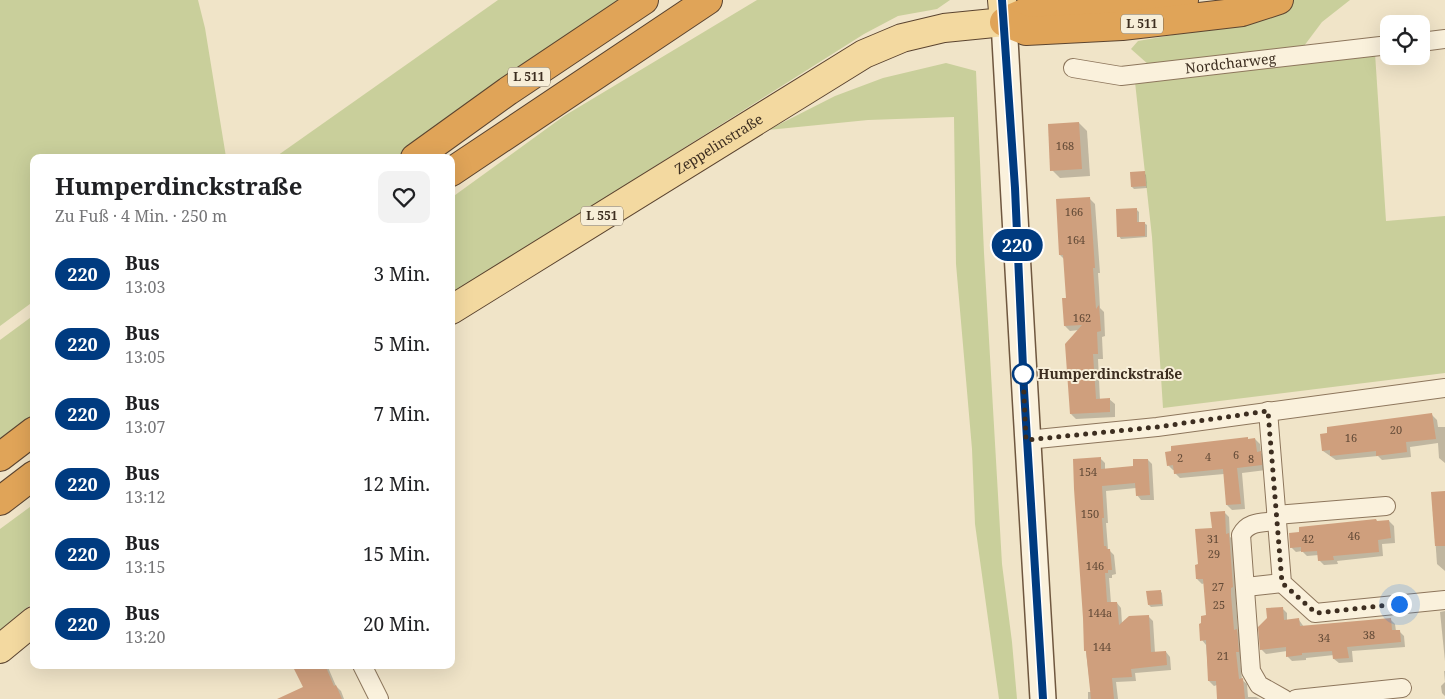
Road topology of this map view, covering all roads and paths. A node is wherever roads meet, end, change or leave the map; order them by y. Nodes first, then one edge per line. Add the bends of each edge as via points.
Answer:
1 (644, 0) edge
2 (708, 0) edge
3 (1184, 0) edge
4 (1279, 0) edge
5 (1104, 3) edge
6 (1003, 11) edge
7 (1445, 39) edge
8 (1430, 41) edge
9 (1380, 46) edge
10 (1073, 68) dead end
11 (421, 154) edge
12 (455, 169) edge
13 (455, 308) edge
14 (1445, 388) edge
15 (1268, 411) junction
16 (30, 434) edge
17 (1026, 440) junction
18 (0, 457) edge
19 (30, 478) edge
20 (0, 501) edge
21 (1386, 506) dead end
22 (1276, 518) junction
23 (1282, 583) junction
24 (1246, 588) junction
25 (1445, 600) edge
26 (30, 624) edge
27 (0, 649) edge
28 (364, 669) edge
29 (1402, 688) dead end
30 (379, 699) edge
31 (1043, 699) edge
32 (1284, 699) edge
33 (1296, 699) edge

1 - 11 highway, L 511
2 - 12 highway, L 511
3 - 5 highway, L 511
4 - 6 highway, L 511 via 1242,12 1122,26 1026,31
5 - 6 highway, L 511 via 1026,12
6 - 13 main road, Zeppelinstraße / L 551 via 902,38 864,54
6 - 17 main road via 1015,188
7 - 8 street
9 - 10 street, Nordcharweg via 1121,76
14 - 15 street
15 - 17 street via 1157,427
15 - 22 street
16 - 18 highway
17 - 31 main road
19 - 20 highway
21 - 22 street
22 - 23 street
22 - 24 street via 1244,528 1241,535
23 - 24 street
23 - 25 street via 1316,613
24 - 32 street via 1251,671 1259,685
26 - 27 main road
28 - 30 street
29 - 33 street

